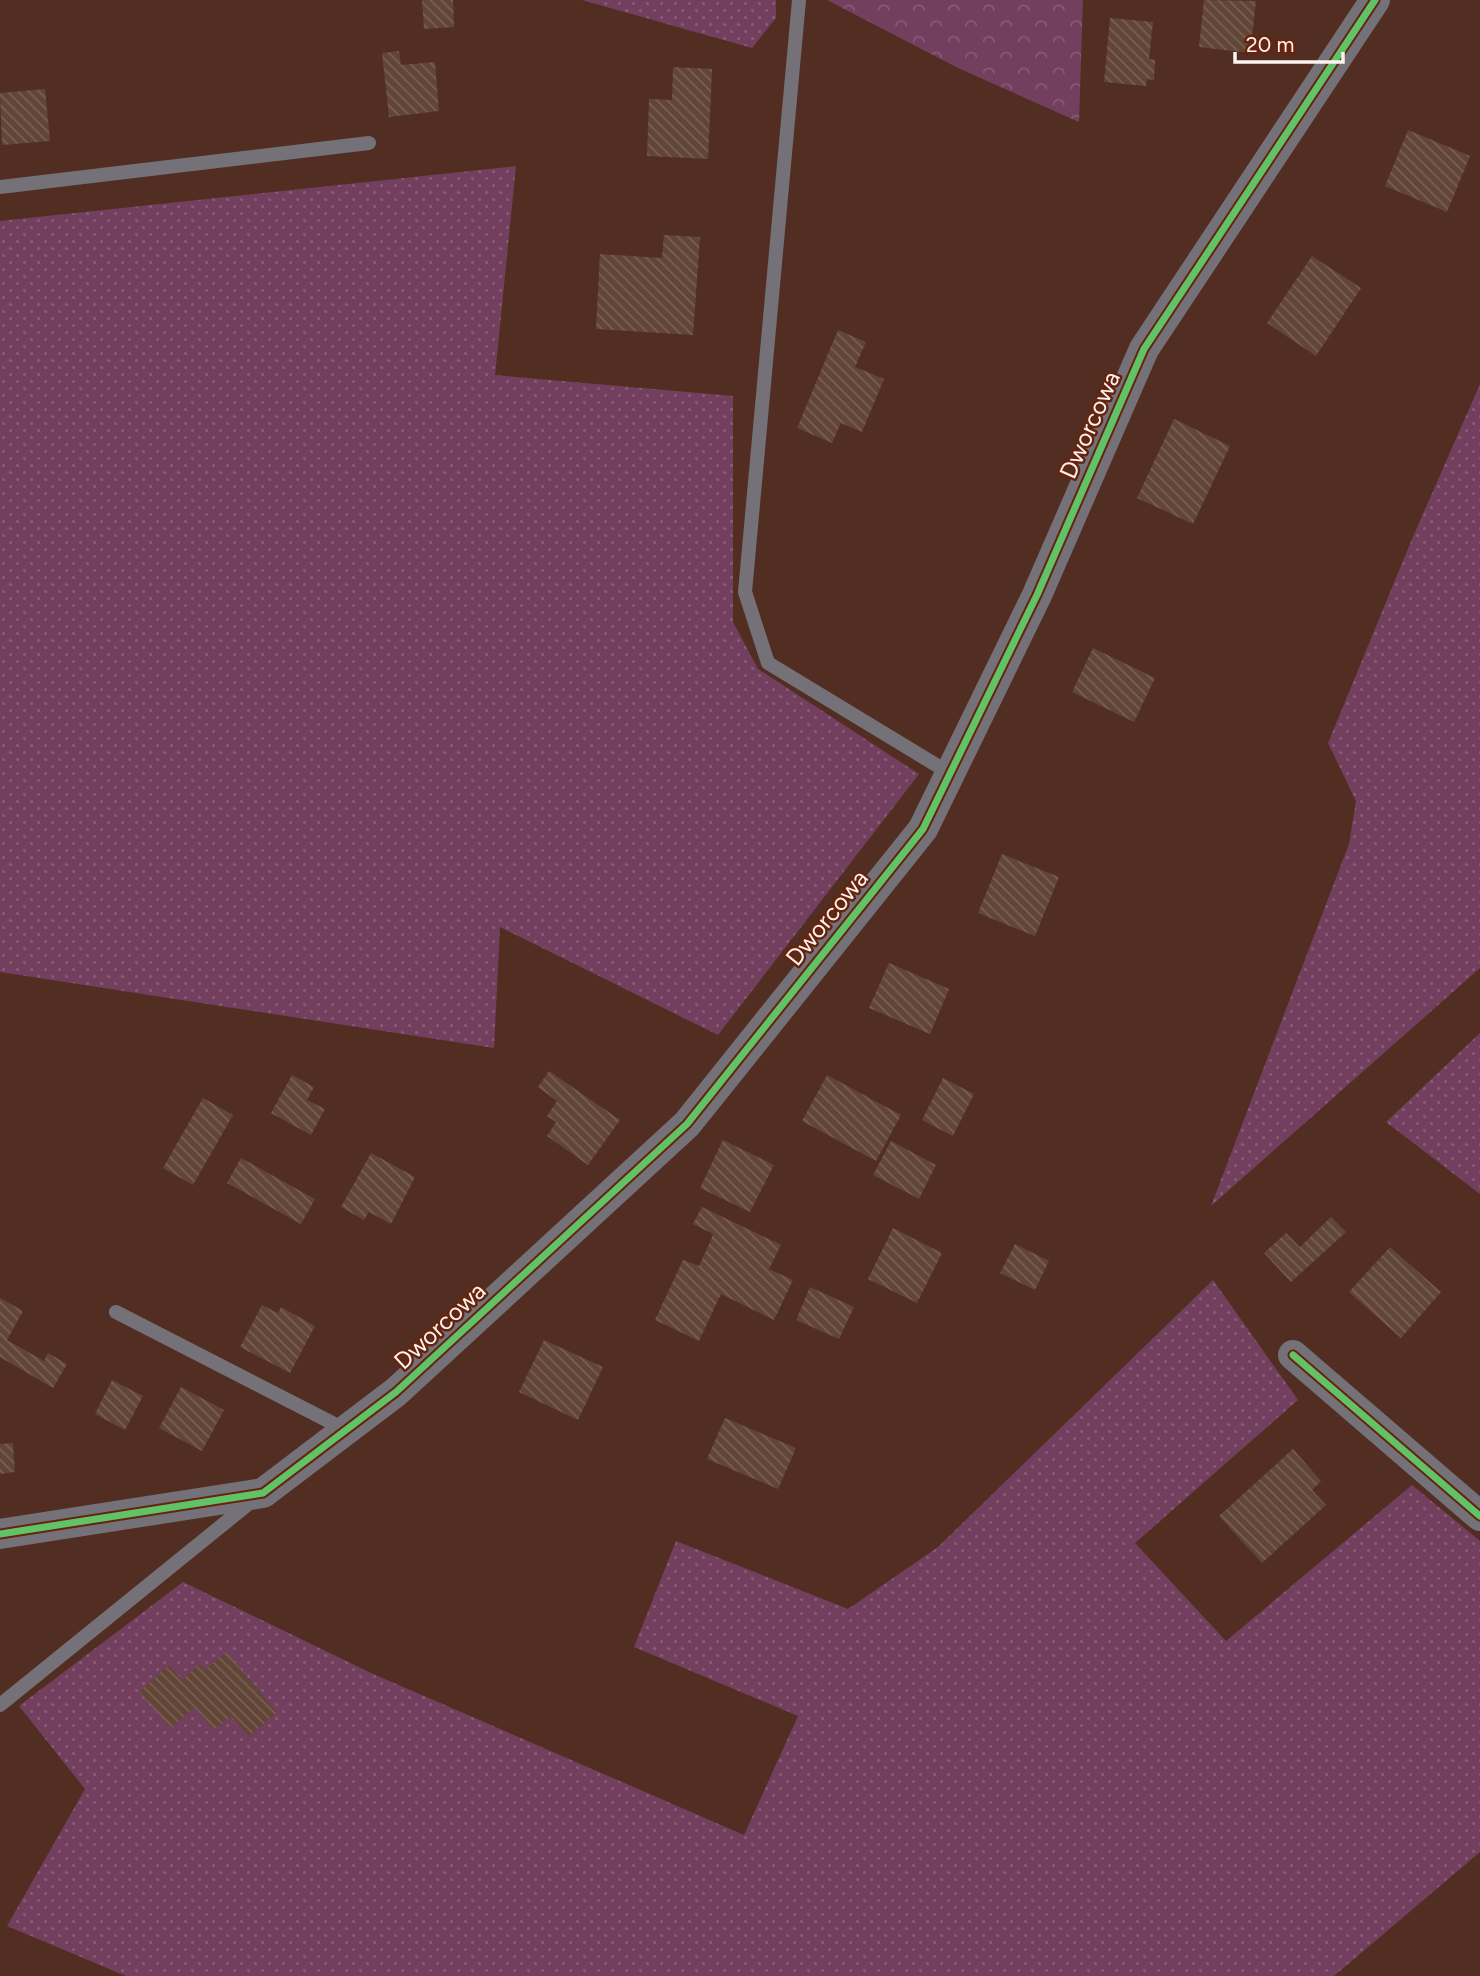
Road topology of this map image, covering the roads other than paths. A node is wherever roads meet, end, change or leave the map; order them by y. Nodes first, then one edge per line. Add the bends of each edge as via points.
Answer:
1 (799, 0) edge
2 (1375, 0) edge
3 (369, 143) dead end
4 (0, 187) edge
5 (951, 774) junction
6 (116, 1312) dead end
7 (1293, 1355) dead end
8 (346, 1430) junction
9 (263, 1493) junction
10 (1480, 1516) edge
11 (0, 1534) edge
12 (0, 1705) edge

1 - 5 lane via 745,592 768,663
2 - 5 street, Dworcowa via 1144,349 1037,595
3 - 4 lane
5 - 8 street, Dworcowa via 923,830 687,1124 396,1392
6 - 8 lane
7 - 10 street
8 - 9 street, Dworcowa
9 - 11 street, Dworcowa
9 - 12 lane

